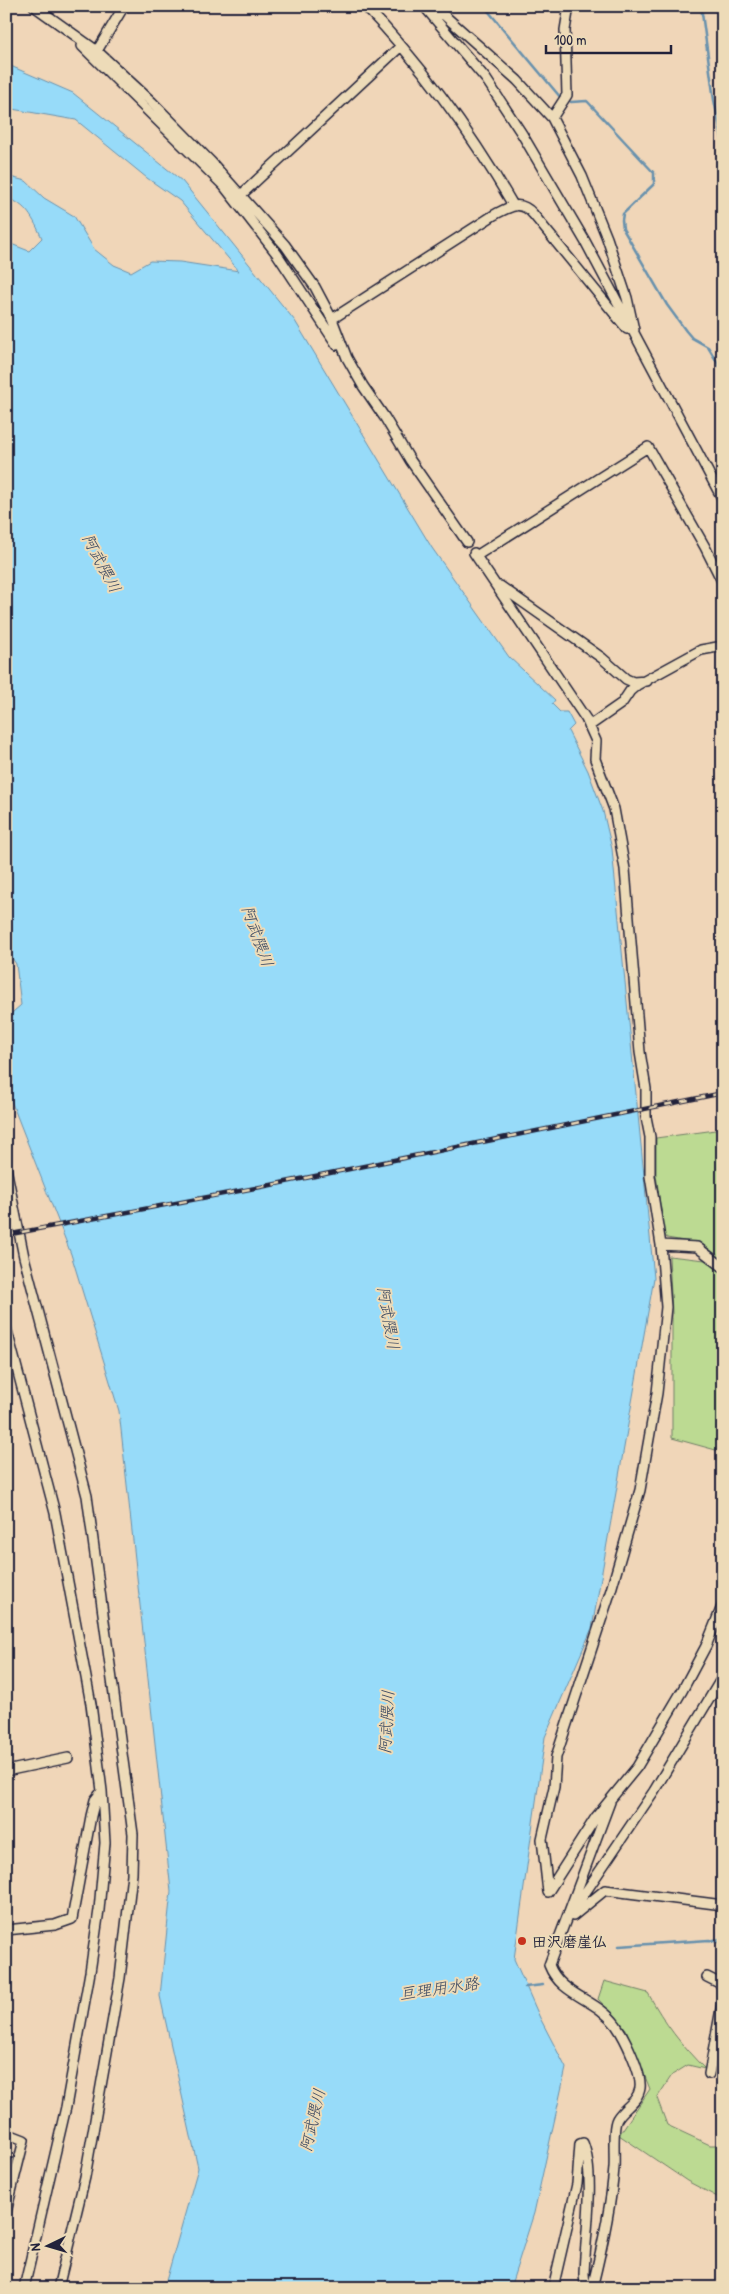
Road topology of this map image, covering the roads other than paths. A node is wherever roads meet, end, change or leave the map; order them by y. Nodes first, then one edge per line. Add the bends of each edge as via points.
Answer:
1 (34, 6) edge
2 (124, 6) edge
3 (365, 6) edge
4 (424, 6) edge
5 (430, 6) edge
6 (570, 6) edge
7 (66, 30) junction
8 (401, 46) junction
9 (97, 51) junction
10 (552, 118) junction
11 (241, 195) junction
12 (513, 205) junction
13 (332, 319) junction
14 (635, 338) junction
15 (347, 358) junction
16 (723, 500) edge
17 (467, 542) dead end
18 (495, 583) junction
19 (723, 583) edge
20 (723, 646) edge
21 (647, 681) junction
22 (590, 726) junction
23 (6, 1168) edge
24 (661, 1245) junction
25 (723, 1267) edge
26 (6, 1327) edge
27 (6, 1355) edge
28 (18, 1370) junction
29 (723, 1604) edge
30 (723, 1676) edge
31 (68, 1758) dead end
32 (6, 1771) edge
33 (102, 1791) junction
34 (610, 1802) junction
35 (723, 1905) edge
36 (563, 1924) junction
37 (6, 1930) edge
38 (707, 1977) dead end
39 (723, 1985) edge
40 (723, 1998) edge
41 (709, 2074) dead end
42 (6, 2133) edge
43 (6, 2212) edge
44 (593, 2287) edge
45 (24, 2288) edge
46 (58, 2288) edge
47 (552, 2288) edge

1 - 7 street
2 - 9 street
3 - 8 street
4 - 14 street via 486,79 507,110 585,241
5 - 10 street via 516,80
6 - 10 street via 564,41 567,95
7 - 9 street
7 - 15 street via 224,186 277,254
8 - 11 street
8 - 12 street via 449,106
9 - 11 street via 187,136
10 - 14 street via 582,176 607,238 627,298
11 - 13 street via 285,245 315,287
12 - 13 street
12 - 14 street via 524,205 534,214
13 - 15 street
14 - 16 street
15 - 17 street via 410,460
18 - 19 street via 475,555 648,447
18 - 21 street via 602,658 626,679
18 - 22 street
20 - 21 street via 701,650
21 - 22 street via 630,690 622,703
22 - 24 street via 596,741 595,759 614,809 625,869 650,1137 650,1176
23 - 46 street via 24,1257 87,1496 133,1834 132,1874 120,1978 84,2177
24 - 25 street via 697,1247
24 - 34 street via 666,1307 657,1393 640,1490 556,1757 554,1788 542,1839 548,1892 596,1817
26 - 28 street
27 - 28 street
28 - 33 street via 56,1513 91,1704
29 - 34 street via 706,1646 682,1691 637,1767
30 - 36 street via 654,1791
31 - 32 street
33 - 37 street via 95,1800 91,1816 72,1919 55,1925
33 - 45 street via 105,1843 90,1972 66,2107
34 - 36 street
35 - 36 street via 604,1890
36 - 44 street via 550,1965 554,1978 594,2003 616,2025 638,2072 640,2088 617,2119 606,2230
38 - 39 street
40 - 41 street
42 - 43 street via 24,2140
44 - 47 street via 585,2284 584,2274 588,2177 583,2143 578,2150 577,2184

